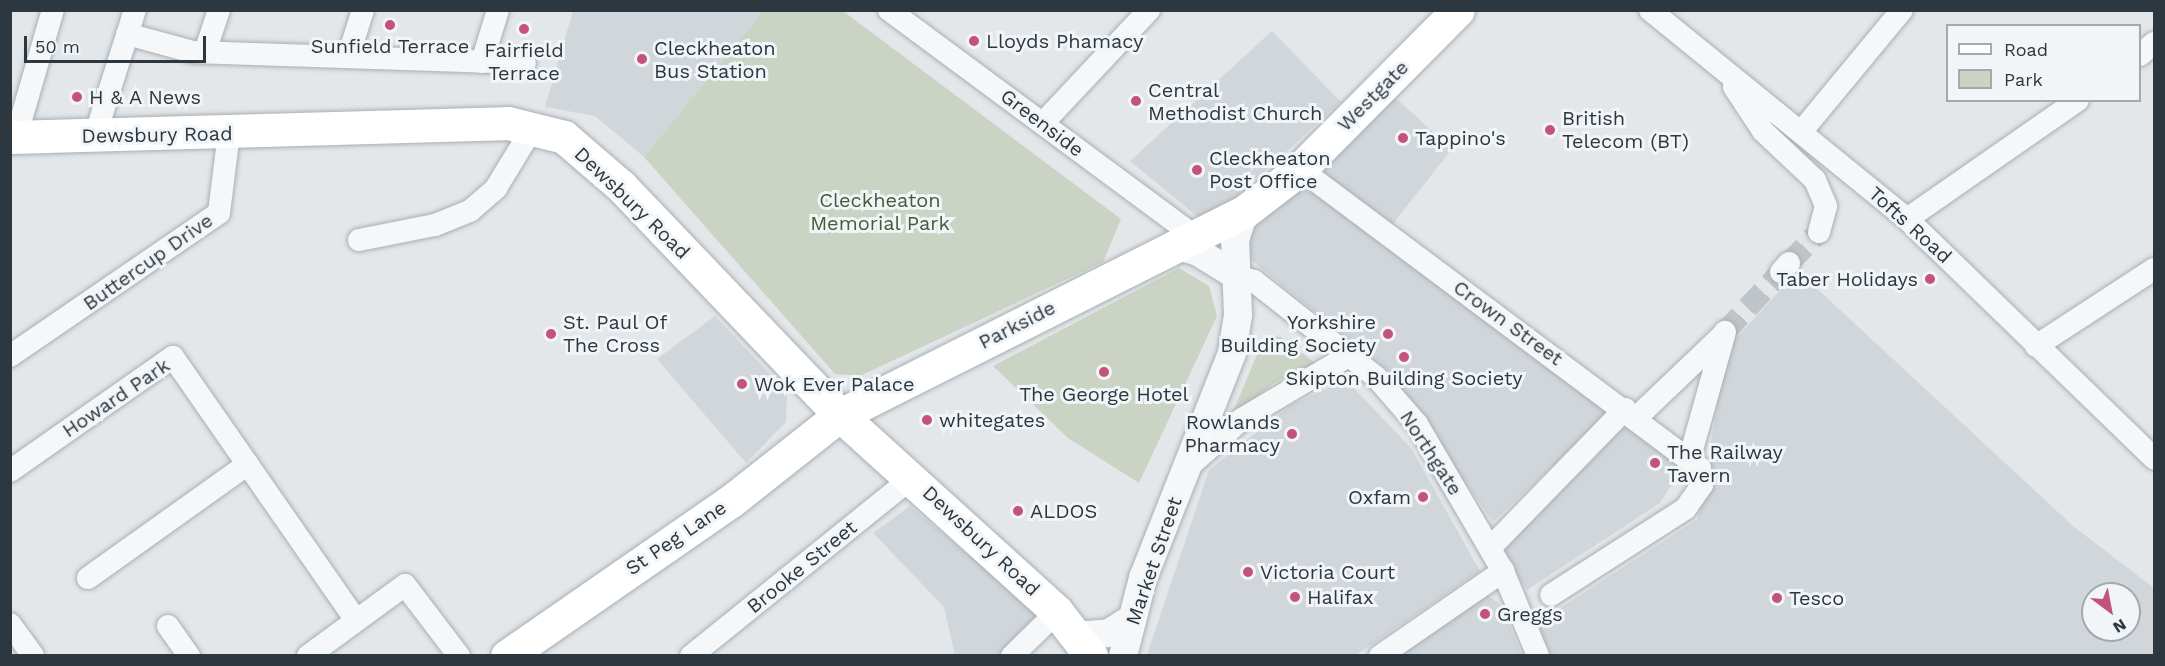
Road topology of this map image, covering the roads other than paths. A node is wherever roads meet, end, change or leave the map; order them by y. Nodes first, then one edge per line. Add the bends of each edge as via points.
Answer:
1 (53, 10) edge
2 (135, 10) edge
3 (219, 10) edge
4 (363, 10) edge
5 (498, 10) edge
6 (889, 10) edge
7 (1149, 10) edge
8 (1458, 10) edge
9 (1650, 10) edge
10 (1902, 10) edge
11 (127, 34) junction
12 (2154, 43) edge
13 (205, 52) junction
14 (2141, 53) edge
15 (348, 57) junction
16 (482, 62) junction
17 (525, 63) dead end
18 (1724, 72) junction
19 (2075, 102) edge
20 (1043, 123) junction
21 (532, 129) junction
22 (1801, 132) junction
23 (230, 133) junction
24 (94, 136) junction
25 (13, 137) edge
26 (1300, 169) junction
27 (1244, 212) junction
28 (1907, 219) junction
29 (1819, 232) tunnel mouth
30 (359, 240) dead end
31 (1184, 241) junction
32 (2154, 269) edge
33 (1237, 276) junction
34 (2036, 346) junction
35 (10, 356) edge
36 (1348, 356) junction
37 (1630, 413) junction
38 (840, 415) junction
39 (1690, 457) junction
40 (2154, 458) edge
41 (248, 464) junction
42 (1187, 468) junction
43 (10, 471) edge
44 (913, 477) junction
45 (1490, 548) junction
46 (1503, 571) junction
47 (88, 578) dead end
48 (1551, 595) dead end
49 (1133, 618) junction
50 (356, 620) junction
51 (10, 624) edge
52 (168, 626) dead end
53 (1075, 634) edge
54 (33, 656) edge
55 (189, 656) edge
56 (308, 656) edge
57 (459, 656) edge
58 (507, 656) edge
59 (691, 656) edge
60 (1012, 656) edge
61 (1123, 656) edge
62 (1380, 656) edge
63 (1538, 656) edge

1 - 25 street
2 - 11 street
3 - 13 street
4 - 15 street
5 - 16 street
6 - 20 street, Greenside
7 - 20 street
8 - 26 main road, Westgate
9 - 18 street, Tofts Road
10 - 22 street
11 - 13 street
11 - 24 street
12 - 14 street
13 - 15 street
15 - 16 street
16 - 17 street
18 - 22 street, Tofts Road
18 - 29 street via 1763,132 1815,180 1826,206
19 - 28 street
20 - 31 street, Greenside
21 - 23 main road, Dewsbury Road via 508,123
21 - 30 street via 496,188 470,211 435,225
21 - 38 main road, Dewsbury Road via 564,137 621,186
22 - 28 street, Tofts Road
23 - 24 main road, Dewsbury Road
23 - 35 street, Buttercup Drive via 219,213
24 - 25 main road, Dewsbury Road
26 - 27 main road, Westgate
26 - 37 street, Crown Street
27 - 31 main road, Westgate
27 - 33 street, Market Street via 1235,240
28 - 34 street, Tofts Road
31 - 33 street, Northgate
31 - 38 main road, Parkside
32 - 34 street
33 - 36 street, Northgate via 1254,281
33 - 42 street, Market Street via 1232,353
34 - 40 street, Tofts Road
36 - 42 street, Market Street via 1242,419
36 - 45 street, Northgate via 1376,377 1417,424
37 - 39 street, Crown Street
37 - 39 street via 1725,332
37 - 45 street
38 - 44 main road, Dewsbury Road
38 - 58 main road, St Peg Lane via 731,501
39 - 48 street, Crown Street via 1700,468 1702,485 1685,509
41 - 43 street, Howard Park via 173,357
41 - 47 street
41 - 50 street, Howard Park
42 - 49 street, Market Street
44 - 53 main road, Dewsbury Road
44 - 59 street, Brooke Street
45 - 46 street, Northgate
46 - 62 street
46 - 63 street, Northgate
49 - 53 street via 1109,633
49 - 61 street, Market Street
50 - 56 street
50 - 57 street via 405,585
51 - 54 street
52 - 55 street
53 - 60 street

